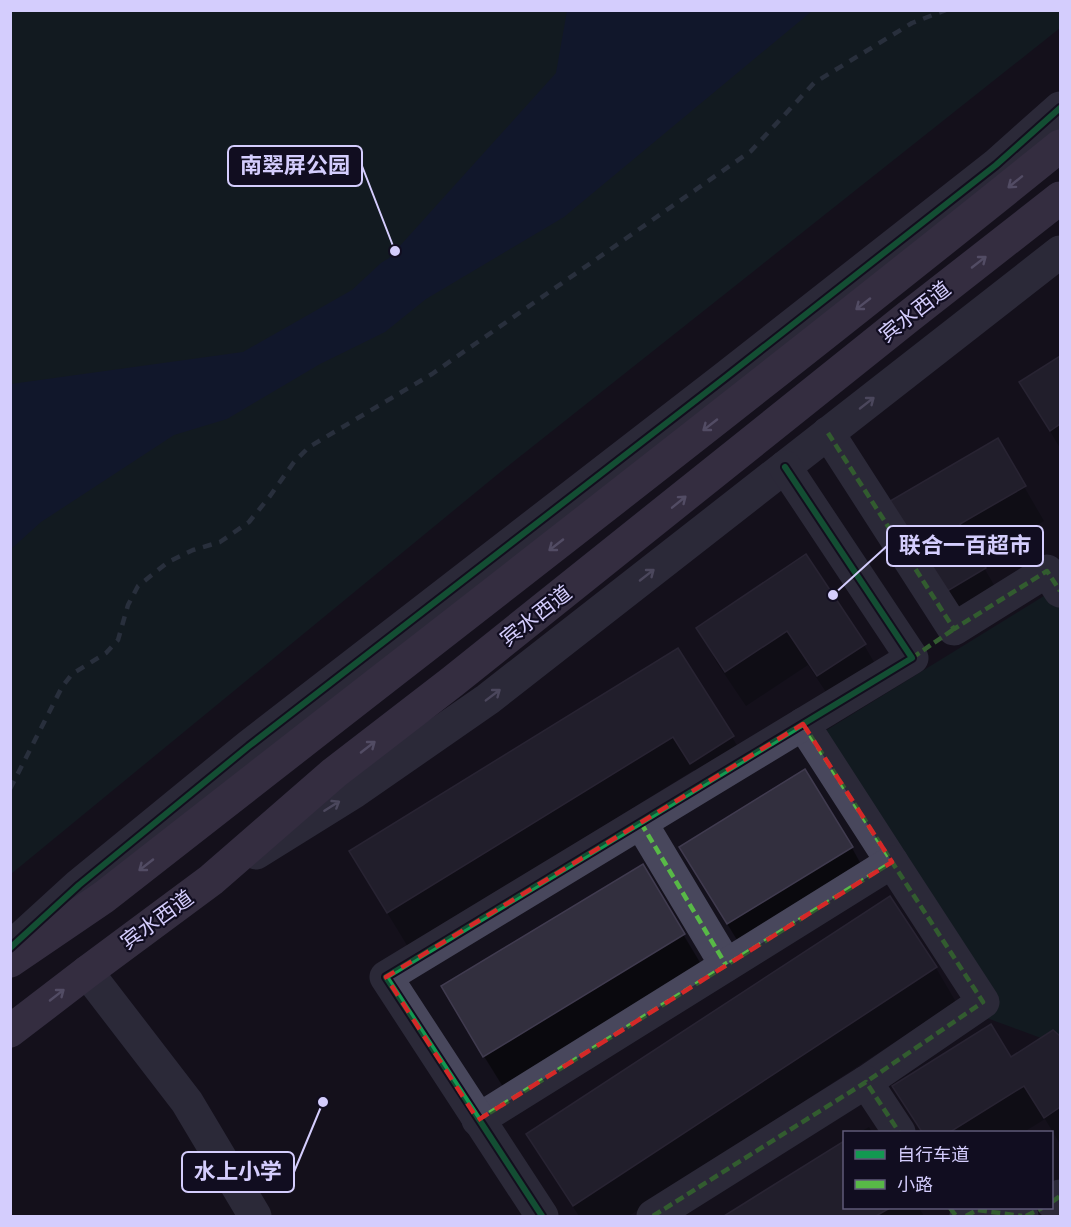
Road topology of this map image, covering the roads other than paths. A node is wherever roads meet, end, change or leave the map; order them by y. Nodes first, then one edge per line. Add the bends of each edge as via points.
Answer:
1 (1060, 108) edge
2 (1060, 146) edge
3 (1060, 198) edge
4 (1060, 252) edge
5 (828, 433) junction
6 (785, 467) junction
7 (1060, 591) edge
8 (954, 629) junction
9 (912, 658) junction
10 (803, 724) junction
11 (641, 823) junction
12 (892, 862) junction
13 (211, 880) junction
14 (10, 948) edge
15 (10, 961) edge
16 (726, 965) junction
17 (87, 972) junction
18 (10, 1031) edge
19 (866, 1082) junction
20 (478, 1120) junction
21 (899, 1131) edge
22 (1040, 1209) edge
23 (255, 1216) edge
24 (542, 1216) edge
25 (653, 1216) edge
26 (966, 1216) edge
27 (1022, 1216) edge
28 (1026, 1216) edge

1 - 14 street via 987,173 249,746 79,885
2 -> 15 main road, 宾水西道 via 104,897
13 -> 3 main road, 宾水西道 via 334,773
5 -> 4 street
5 - 6 street
5 - 8 street
6 - 9 street
13 -> 6 street via 354,792 488,699
7 - 8 street via 1047,571
8 - 9 street
9 - 10 street
10 - 11 street
10 - 12 street
11 - 16 street
11 - 20 street via 386,977
12 - 16 street
12 - 19 street via 983,1002
13 - 17 main road, 宾水西道
16 - 20 street
18 -> 17 main road, 宾水西道
17 - 23 street via 187,1102
19 - 21 street
19 - 25 street
20 - 24 street
22 - 28 street
26 - 27 street via 977,1210

